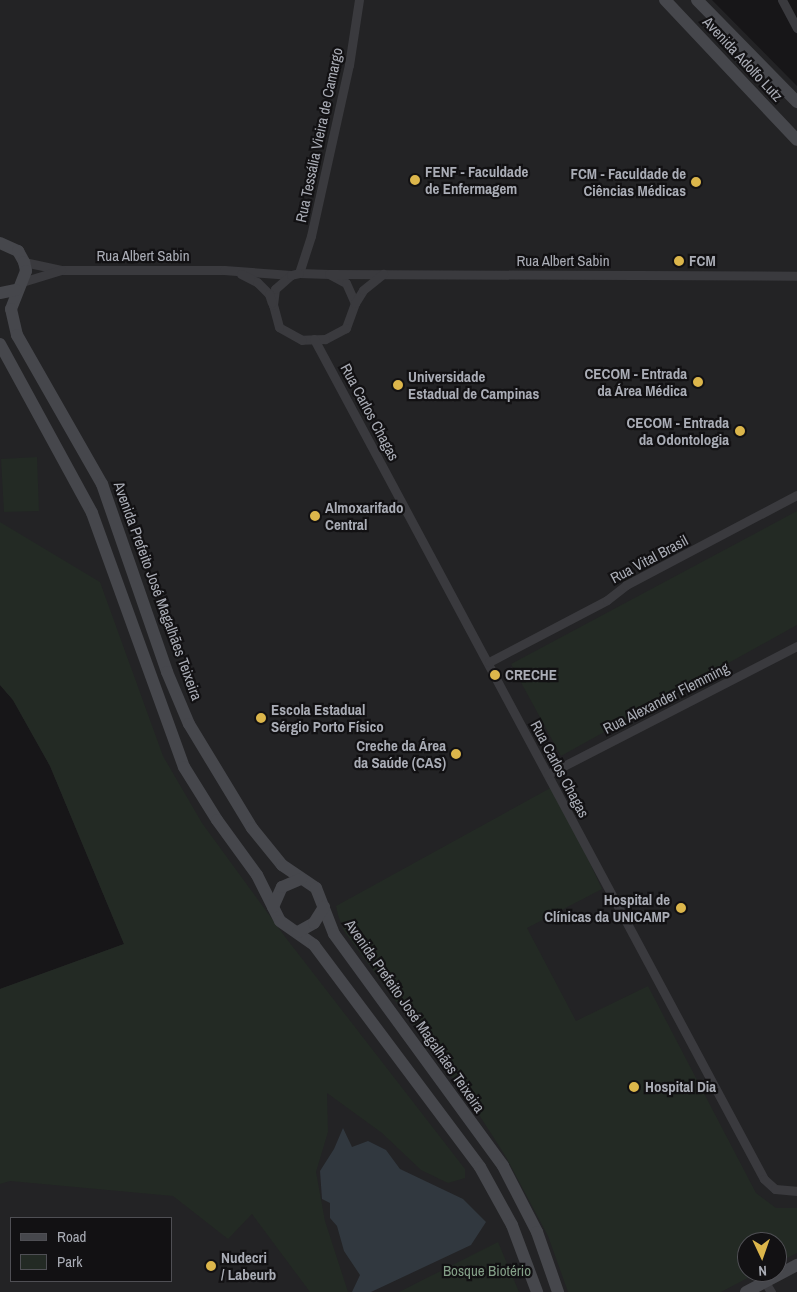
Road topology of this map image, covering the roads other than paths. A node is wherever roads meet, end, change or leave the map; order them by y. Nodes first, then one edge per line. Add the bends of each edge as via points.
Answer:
1 (359, 0) edge
2 (665, 0) edge
3 (697, 0) edge
4 (782, 0) edge
5 (797, 28) edge
6 (797, 102) edge
7 (797, 140) edge
8 (0, 243) edge
9 (24, 262) junction
10 (62, 270) junction
11 (224, 270) junction
12 (295, 274) junction
13 (329, 274) junction
14 (383, 274) junction
15 (797, 276) edge
16 (19, 286) junction
17 (0, 292) edge
18 (355, 303) junction
19 (273, 305) junction
20 (314, 340) junction
21 (0, 344) edge
22 (797, 495) edge
23 (797, 646) edge
24 (489, 662) junction
25 (548, 774) junction
26 (301, 879) junction
27 (273, 907) junction
28 (324, 907) junction
29 (298, 932) junction
30 (797, 1191) edge
31 (797, 1265) edge
32 (768, 1287) edge
33 (537, 1292) edge
34 (558, 1292) edge
35 (746, 1292) edge

1 - 12 street, Rua Tessália Vieira de Camargo via 315,217
2 - 7 street, Avenida Adolfo Lutz
3 - 6 street, Avenida Adolfo Lutz
4 - 5 street
8 - 9 street via 18,251
9 - 10 street, Rua Albert Sabin
9 - 16 street, Avenida Prefeito José Magalhães Teixeira
10 - 11 street, Rua Albert Sabin
10 - 16 street, Rua Albert Sabin
11 - 12 street, Rua Albert Sabin
11 - 19 street, Rua Albert Sabin via 245,274 257,282 269,294
12 - 13 street
12 - 19 street via 275,289
13 - 14 street, Rua Albert Sabin
13 - 18 street via 346,283
14 - 15 street, Rua Albert Sabin
14 - 18 street via 363,290
16 - 17 street
16 - 26 street, Avenida Prefeito José Magalhães Teixeira via 11,309 17,335 102,484 167,672 189,724 252,828 282,865
18 - 20 street via 346,328 335,335
19 - 20 street via 279,327 302,340
20 - 24 street, Rua Carlos Chagas
21 - 27 street via 92,513 184,767 216,820 257,875
22 - 24 street, Rua Vital Brasil
23 - 25 street, Rua Alexander Flemming
24 - 25 street, Rua Carlos Chagas
25 - 30 street, Rua Carlos Chagas via 632,938 764,1179 775,1189
26 - 27 street via 282,888
26 - 28 street, Avenida Prefeito José Magalhães Teixeira via 316,888
27 - 29 street via 280,921
28 - 29 street via 314,923
28 - 34 street, Avenida Prefeito José Magalhães Teixeira via 339,941 515,1186
29 - 33 street via 314,944 480,1167 512,1225
31 - 32 street
32 - 35 street

